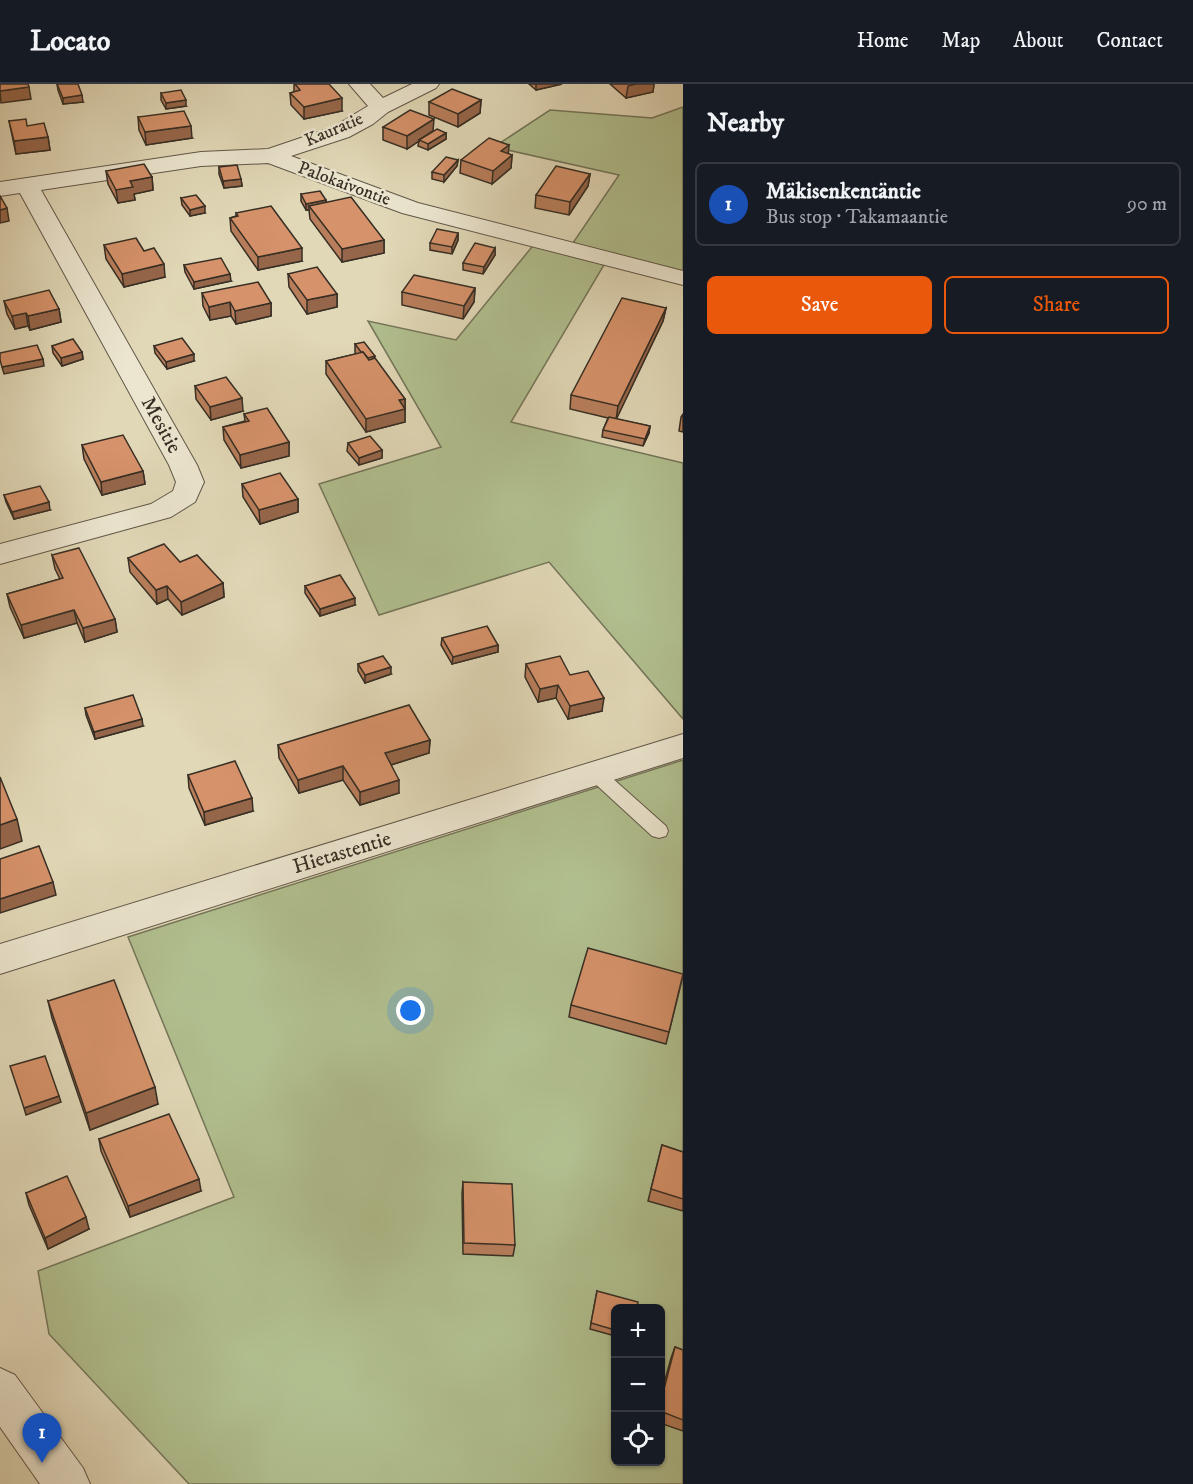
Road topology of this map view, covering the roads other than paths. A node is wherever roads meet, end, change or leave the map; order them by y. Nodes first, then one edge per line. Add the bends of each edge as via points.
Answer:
1 (359, 84) edge
2 (429, 84) edge
3 (381, 107) junction
4 (270, 156) junction
5 (27, 185) junction
6 (0, 189) edge
7 (683, 278) edge
8 (0, 554) edge
9 (683, 746) edge
10 (596, 774) junction
11 (659, 831) dead end
12 (0, 959) edge
13 (0, 1390) edge
14 (68, 1484) edge

1 - 3 street
2 - 3 street, Kauratie
3 - 4 street, Kauratie via 341,132
4 - 5 street, Palokaivontie via 201,159
4 - 7 street, Palokaivontie via 410,208
5 - 6 street, Palokaivontie
5 - 8 street, Mesitie via 190,482 185,496 161,511
9 - 10 street, Hietastentie
10 - 11 lane
10 - 12 street, Hietastentie
13 - 14 street

